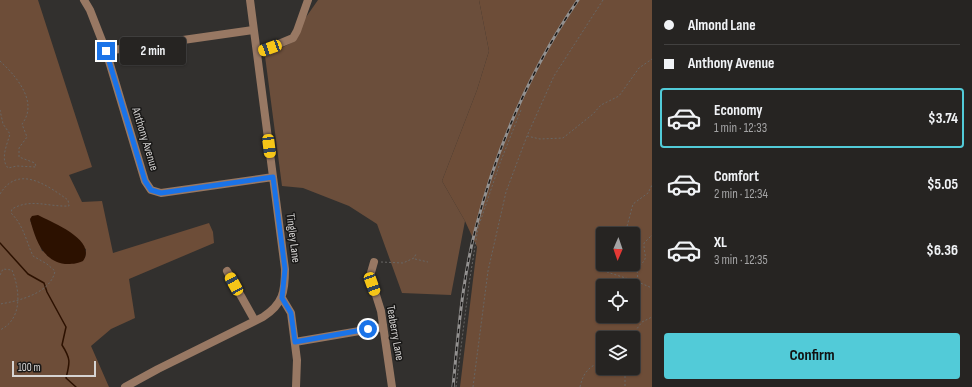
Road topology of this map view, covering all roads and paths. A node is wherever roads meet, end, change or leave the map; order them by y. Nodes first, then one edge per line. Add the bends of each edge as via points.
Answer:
1 (84, 0) edge
2 (250, 0) edge
3 (308, 0) edge
4 (603, 0) edge
5 (253, 30) junction
6 (106, 51) junction
7 (257, 53) junction
8 (652, 59) edge
9 (0, 61) edge
10 (0, 110) edge
11 (521, 110) dead end
12 (527, 136) junction
13 (273, 177) junction
14 (652, 185) edge
15 (0, 194) edge
16 (627, 227) edge
17 (652, 235) edge
18 (416, 254) dead end
19 (414, 258) junction
20 (374, 262) joint
21 (428, 262) dead end
22 (227, 271) dead end
23 (607, 271) edge
24 (0, 275) edge
25 (629, 279) edge
26 (638, 279) edge
27 (640, 283) edge
28 (652, 288) edge
29 (282, 298) junction
30 (19, 301) junction
31 (0, 304) edge
32 (652, 317) edge
33 (255, 321) junction
34 (383, 326) junction
35 (0, 330) edge
36 (635, 331) edge
37 (295, 342) junction
38 (596, 364) edge
39 (625, 375) edge
40 (125, 387) edge
41 (296, 387) edge
42 (392, 387) edge
43 (456, 387) edge
44 (473, 387) edge
45 (580, 387) edge
46 (625, 387) edge

1 - 6 street, Anthony Avenue
2 - 5 street, Tingley Lane
3 - 7 street via 293,38
4 - 12 path via 554,76
5 - 6 street
5 - 7 street, Tingley Lane
6 - 13 street, Anthony Avenue via 145,181 151,190 161,193
7 - 13 street, Tingley Lane
8 - 12 path via 639,68 619,96 601,105 594,114 564,138 540,139
9 - 10 path via 16,77 23,89 28,108 27,118 22,124 26,137 19,148 20,157 35,163 36,167 4,166 2,148 10,134 3,124
11 - 43 path via 478,228
12 - 44 path via 506,192 488,271
13 - 29 street, Tingley Lane via 285,269
14 - 16 path via 648,193 632,204
15 - 30 path via 12,181 23,178 37,181 68,200 69,206 32,202 12,209 11,214 16,218 33,256 55,272 54,279 48,286
17 - 26 path via 644,243 646,259 637,269
18 - 19 path
19 - 20 path via 397,263
19 - 21 path
20 - 34 street, Teaberry Lane via 370,276
22 - 33 street
23 - 25 path
24 - 30 path via 3,269 12,270 17,281
27 - 28 path
29 - 33 street via 274,309
29 - 37 street via 291,313
30 - 31 path
30 - 35 path via 15,315 5,328
32 - 36 path via 642,322
33 - 40 street
34 - 37 street
34 - 42 street, Teaberry Lane
37 - 41 street
38 - 45 path via 583,375
39 - 46 path

